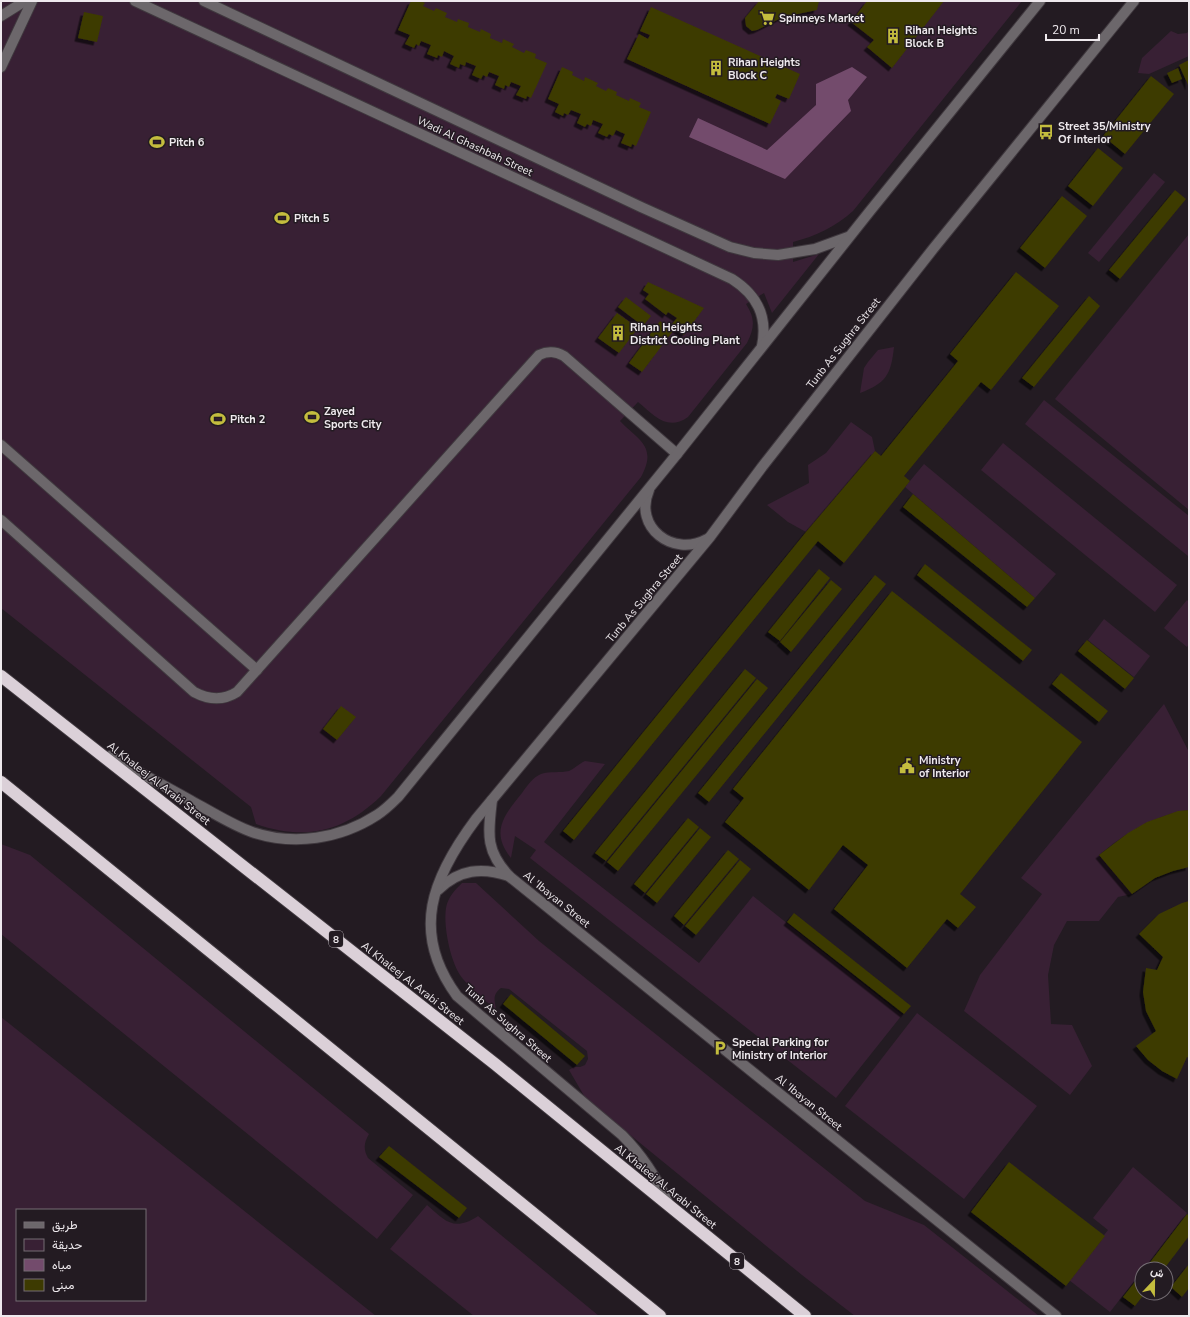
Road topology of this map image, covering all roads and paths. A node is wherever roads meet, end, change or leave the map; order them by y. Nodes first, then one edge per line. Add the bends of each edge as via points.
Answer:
1 (25, 1) edge
2 (32, 1) edge
3 (135, 1) edge
4 (204, 1) edge
5 (1040, 1) edge
6 (1134, 1) edge
7 (1, 16) edge
8 (1, 58) edge
9 (1, 67) edge
10 (850, 236) junction
11 (762, 347) junction
12 (1, 445) edge
13 (677, 454) junction
14 (651, 485) junction
15 (1, 520) edge
16 (710, 537) junction
17 (257, 670) junction
18 (1, 676) edge
19 (92, 747) junction
20 (1, 782) edge
21 (492, 800) junction
22 (510, 877) junction
23 (435, 893) junction
24 (669, 1205) junction
25 (660, 1316) edge
26 (805, 1316) edge
27 (1056, 1316) edge

1 - 7 street
2 - 9 street
3 - 11 street, Wadi Al Ghashbah Street via 732,279 743,286 758,305 764,326
4 - 10 street, Wadi Al Ghashbah Street via 730,247 754,253 778,254 815,249
5 - 10 street
6 - 16 street, Tunb As Sughra Street via 933,249
8 - 9 street
10 - 11 street
11 - 13 street
12 - 17 street
13 - 14 street
13 - 17 street via 564,356 558,352 545,352 539,355
14 - 16 street via 647,495 647,517 659,535 668,542 690,546
14 - 19 street via 398,797 378,814 355,827 330,836 304,840 277,838 252,832
15 - 17 street via 194,692 216,699 231,696
16 - 21 street, Tunb As Sughra Street
18 - 19 highway, Al Khaleej Al Arabi Street / 8
19 - 24 highway, Al Khaleej Al Arabi Street / 8 via 496,1064
20 - 25 highway
21 - 22 street, Al 'Ibayan Street via 488,825 491,848 499,864
21 - 23 street, Tunb As Sughra Street via 456,847
22 - 23 street, Al 'Ibayan Street via 483,870 470,872 456,876
22 - 27 street, Al 'Ibayan Street
23 - 24 street, Tunb As Sughra Street via 430,920 433,947 442,973 453,991 622,1135 649,1167
24 - 26 highway, Al Khaleej Al Arabi Street / 8

